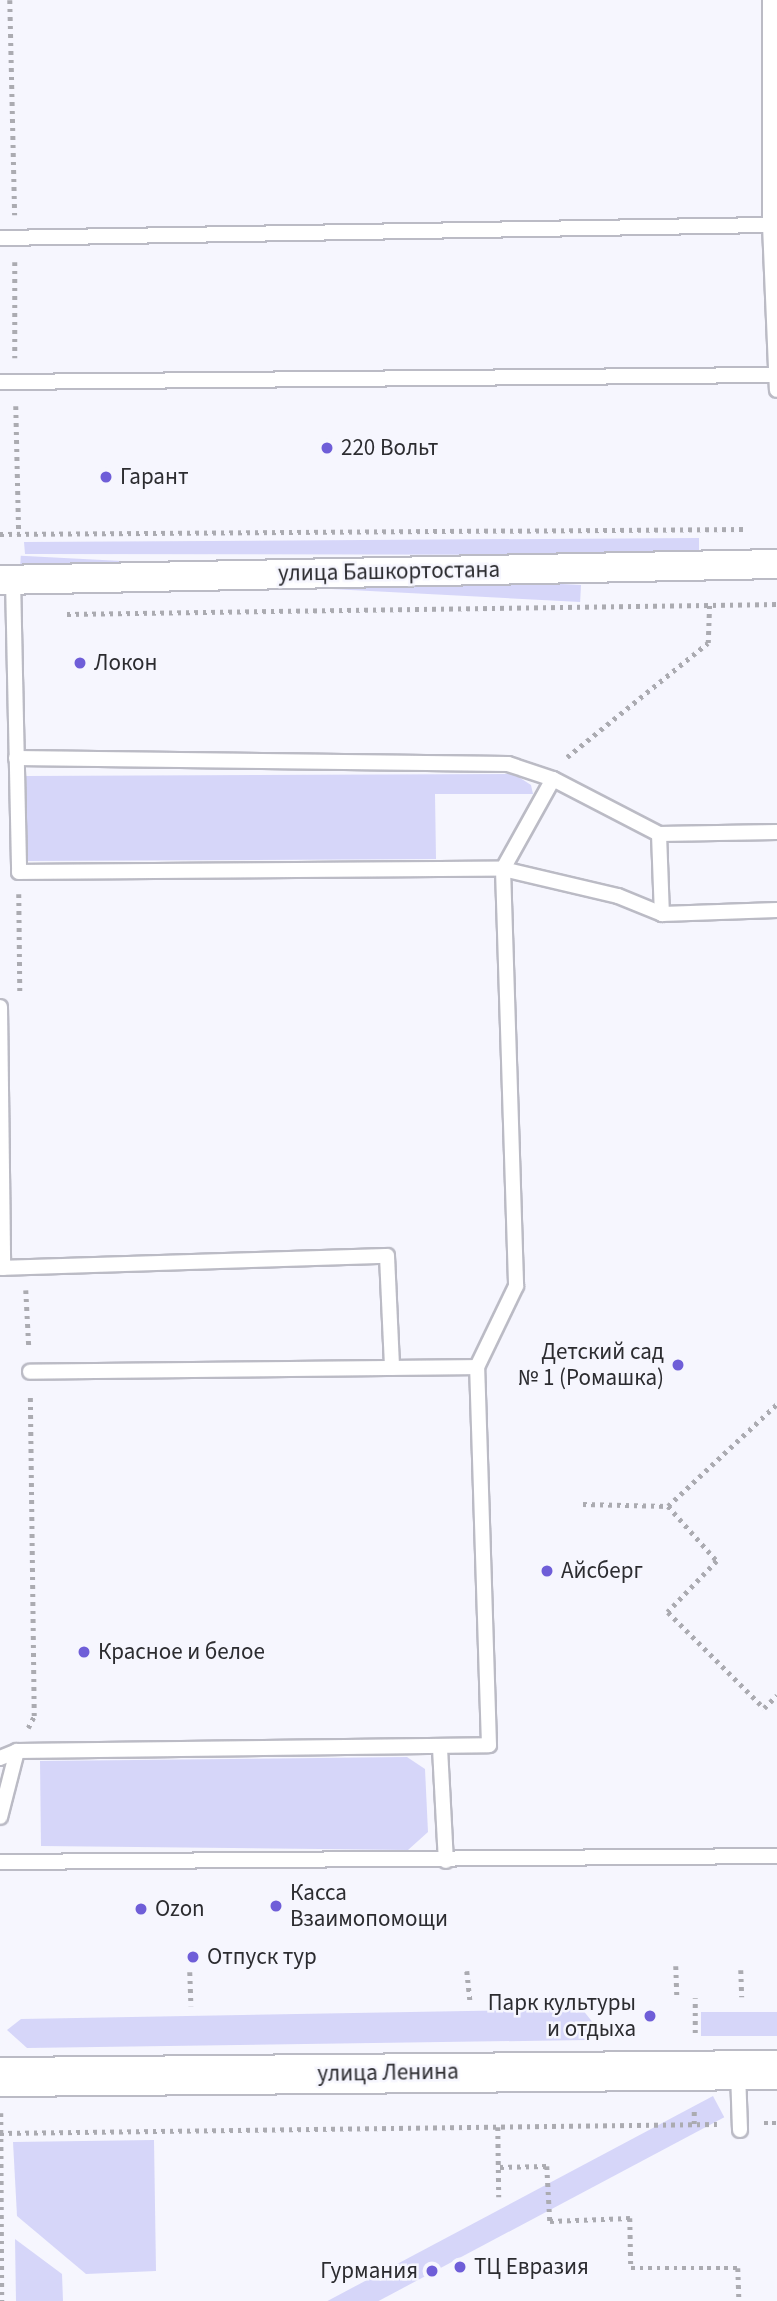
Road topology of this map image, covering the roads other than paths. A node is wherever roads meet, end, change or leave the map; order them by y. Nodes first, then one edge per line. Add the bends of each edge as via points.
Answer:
1 (769, 0) edge
2 (770, 225) junction
3 (8, 238) edge
4 (777, 375) edge
5 (8, 382) edge
6 (777, 390) edge
7 (777, 565) edge
8 (6, 580) edge
9 (7, 709) edge
10 (16, 758) junction
11 (553, 779) junction
12 (777, 832) edge
13 (659, 834) junction
14 (503, 869) junction
15 (777, 910) edge
16 (662, 914) junction
17 (0, 1007) edge
18 (2, 1268) edge
19 (477, 1367) junction
20 (392, 1368) junction
21 (30, 1372) road end
22 (440, 1748) junction
23 (17, 1751) junction
24 (0, 1758) edge
25 (0, 1817) edge
26 (777, 1856) edge
27 (0, 1861) edge
28 (446, 1861) junction
29 (777, 2070) edge
30 (738, 2071) junction
31 (0, 2077) edge
32 (740, 2126) road end

1 - 2 lane
2 - 3 lane
2 - 4 lane
4 - 5 lane
4 - 6 lane
7 - 8 street, улица Башкортостана
8 - 9 lane via 13,615
9 - 10 lane
10 - 11 lane via 508,764
10 - 14 lane via 19,873
11 - 13 lane
11 - 14 lane
12 - 13 lane
13 - 16 lane
14 - 16 lane via 618,896
14 - 19 lane via 516,1286
15 - 16 lane
17 - 18 lane
18 - 20 lane via 387,1256
19 - 20 lane
19 - 22 lane via 489,1745
20 - 21 lane
22 - 23 lane
22 - 28 lane
23 - 24 lane
23 - 25 lane
26 - 28 lane
27 - 28 lane
29 - 30 street, улица Ленина
30 - 31 street, улица Ленина
30 - 32 lane

